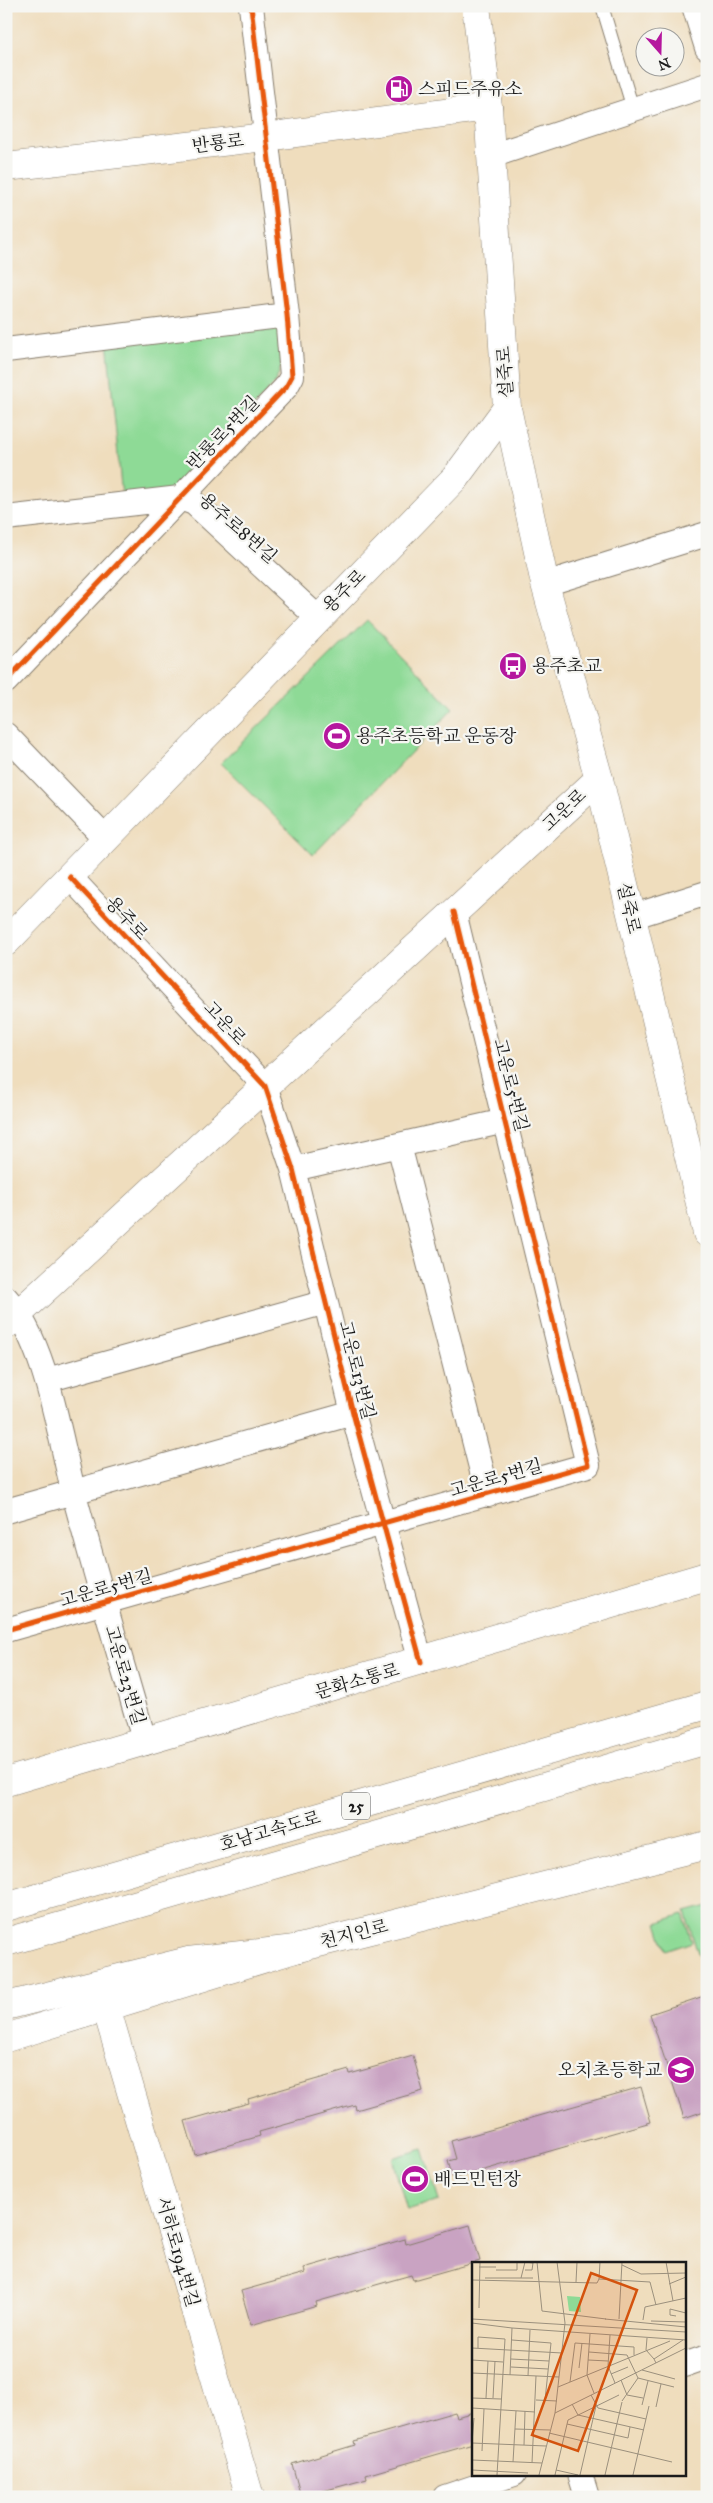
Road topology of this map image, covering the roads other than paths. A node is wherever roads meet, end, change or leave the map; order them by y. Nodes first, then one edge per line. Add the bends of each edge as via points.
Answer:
1 (251, 6) edge
2 (476, 6) edge
3 (602, 6) edge
4 (694, 6) edge
5 (707, 48) edge
6 (707, 85) edge
7 (488, 107) junction
8 (633, 109) junction
9 (266, 137) junction
10 (491, 156) junction
11 (6, 167) edge
12 (287, 315) junction
13 (6, 350) edge
14 (507, 408) junction
15 (180, 498) junction
16 (6, 518) edge
17 (707, 534) edge
18 (545, 584) junction
19 (318, 618) junction
20 (6, 681) edge
21 (6, 735) edge
22 (599, 779) junction
23 (105, 838) junction
24 (70, 877) junction
25 (707, 893) edge
26 (454, 912) junction
27 (631, 917) junction
28 (6, 942) edge
29 (165, 979) joint
30 (265, 1086) junction
31 (505, 1121) junction
32 (399, 1145) junction
33 (293, 1169) junction
34 (707, 1233) edge
35 (326, 1302) junction
36 (11, 1312) edge
37 (47, 1380) junction
38 (353, 1413) junction
39 (74, 1492) junction
40 (488, 1495) junction
41 (6, 1512) edge
42 (383, 1524) junction
43 (707, 1576) edge
44 (104, 1603) junction
45 (6, 1630) edge
46 (421, 1662) junction
47 (707, 1705) edge
48 (707, 1740) edge
49 (145, 1743) junction
50 (6, 1782) edge
51 (707, 1845) edge
52 (6, 1907) edge
53 (6, 1942) edge
54 (295, 1948) junction
55 (6, 2006) edge
56 (106, 2007) junction
57 (6, 2038) edge
58 (707, 2358) edge
59 (686, 2364) edge
60 (508, 2476) edge
61 (581, 2476) edge
62 (250, 2497) edge
63 (444, 2497) edge
64 (587, 2497) edge

1 - 9 street, 반룡로5번길
2 - 7 main road, 설죽로
3 - 8 lane
4 - 5 street
6 - 8 street
7 - 9 main road, 반룡로
7 - 10 main road, 설죽로
8 - 10 street
9 - 11 main road, 반룡로
9 - 12 street, 반룡로5번길
10 - 14 main road, 설죽로
12 - 13 street
12 - 15 street, 반룡로5번길 via 292,376 286,387
14 - 18 main road, 설죽로
14 - 19 main road, 용주로 via 455,478
15 - 16 street, 용주로8번길
15 - 19 street, 용주로8번길 via 194,503
15 - 20 street, 반룡로5번길
17 - 18 street
18 - 22 main road, 설죽로
19 - 23 main road, 용주로
21 - 23 street
22 - 26 main road, 고운로
22 - 27 main road, 설죽로
23 - 24 main road, 용주로
24 - 28 main road, 용주로
24 - 29 street, 용주로
25 - 27 street
26 - 30 main road, 고운로
26 - 31 street, 고운로5번길
27 - 34 main road, 설죽로
29 - 30 street, 고운로
30 - 33 street, 고운로13번길
30 - 36 main road, 고운로
31 - 32 street, 고운로5번길
31 - 40 street, 고운로5번길 via 588,1465
32 - 33 street
32 - 40 street, 고운로5번길
33 - 35 street, 고운로13번길
35 - 37 street
35 - 38 street, 고운로13번길
36 - 37 street, 고운로23번길
37 - 39 street, 고운로23번길
38 - 39 street, 고운로13번길
38 - 42 street, 고운로13번길
39 - 41 street
39 - 44 street, 고운로23번길
40 - 42 street, 고운로5번길
42 - 44 street, 고운로5번길
42 - 46 street, 고운로13번길
43 - 46 main road, 문화소통로
44 - 45 street, 고운로5번길
44 - 49 street, 고운로23번길
46 - 49 main road, 문화소통로
47 - 52 main road, 호남고속도로 / 25
48 - 53 main road, 호남고속도로 / 25
49 - 50 main road, 문화소통로
51 - 54 main road, 천지인로
54 - 55 main road via 188,1961
54 - 56 main road, 천지인로
56 - 57 main road, 천지인로
56 - 62 main road, 서하로194번길
58 - 59 street
60 - 63 street
61 - 64 street

